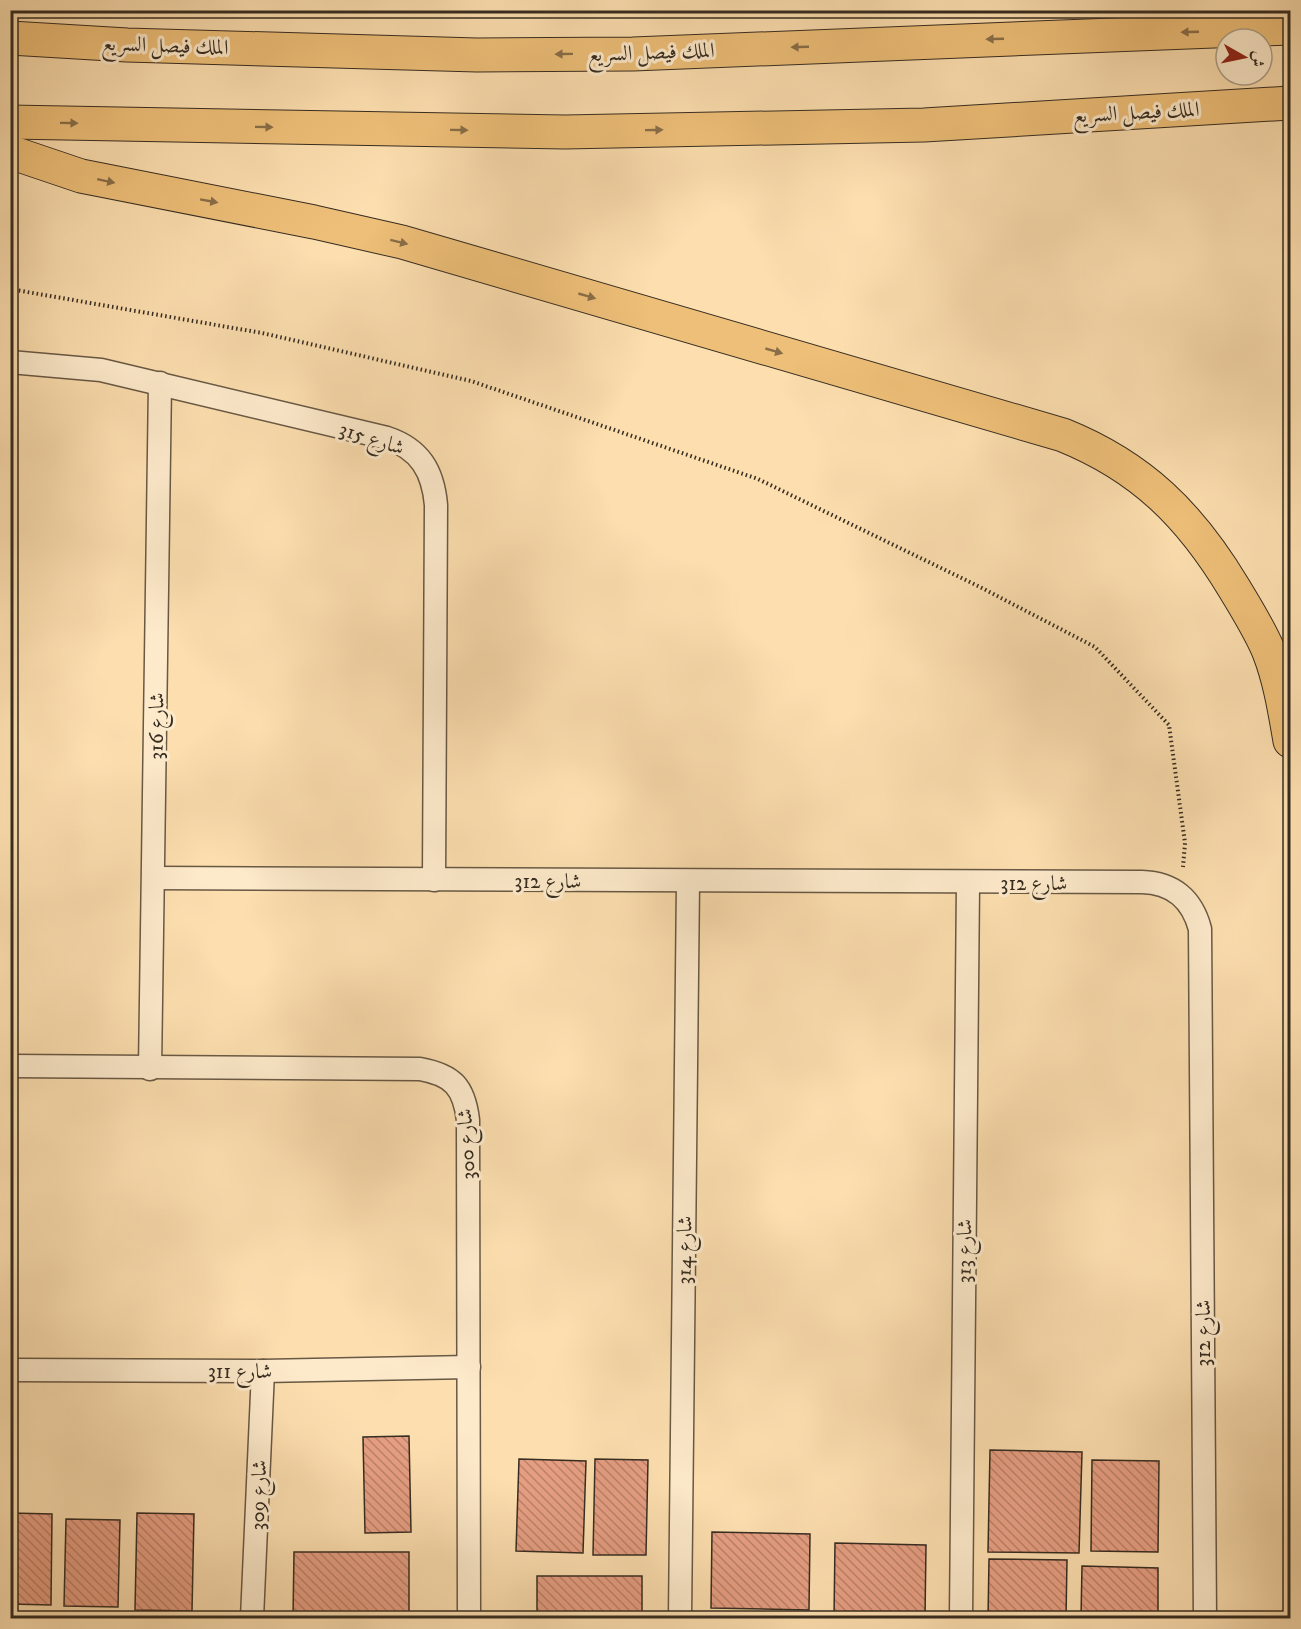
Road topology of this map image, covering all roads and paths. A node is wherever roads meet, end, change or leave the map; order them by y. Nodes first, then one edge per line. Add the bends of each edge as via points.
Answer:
1 (1290, 28) edge
2 (10, 38) edge
3 (1290, 104) edge
4 (10, 122) edge
5 (10, 152) edge
6 (10, 289) edge
7 (10, 362) edge
8 (160, 383) junction
9 (1290, 741) edge
10 (154, 878) junction
11 (434, 880) junction
12 (688, 882) junction
13 (968, 883) junction
14 (1181, 894) junction
15 (10, 1066) edge
16 (150, 1069) junction
17 (469, 1367) junction
18 (10, 1370) edge
19 (263, 1371) junction
20 (252, 1618) edge
21 (469, 1618) edge
22 (680, 1618) edge
23 (961, 1618) edge
24 (1204, 1618) edge

1 -> 2 highway, الملك فيصل السريع via 633,54 477,55
4 -> 3 highway, الملك فيصل السريع via 565,132 924,125
5 -> 9 highway via 81,176 402,242 1089,446 1158,491 1196,531 1223,570 1269,653
6 - 14 path via 262,333 471,381 758,479 1095,647 1169,725 1185,843
7 - 8 street, شارع 315 via 101,370
8 - 10 street, شارع 316
8 - 11 street, شارع 315 via 387,438 412,450 431,474 436,505
10 - 11 street, شارع 312
10 - 16 street, شارع 316
11 - 12 street, شارع 312
12 - 13 street, شارع 312
12 - 22 street, شارع 314
13 - 14 street, شارع 312 via 1156,882
13 - 23 street, شارع 313
14 - 24 street, شارع 312 via 1197,916 1200,929
15 - 16 street, شارع 300
16 - 17 street, شارع 300 via 420,1069 439,1073 456,1084 466,1100 468,1120
17 - 19 street, شارع 311
17 - 21 street, شارع 300
18 - 19 street, شارع 311
19 - 20 street, شارع 309

